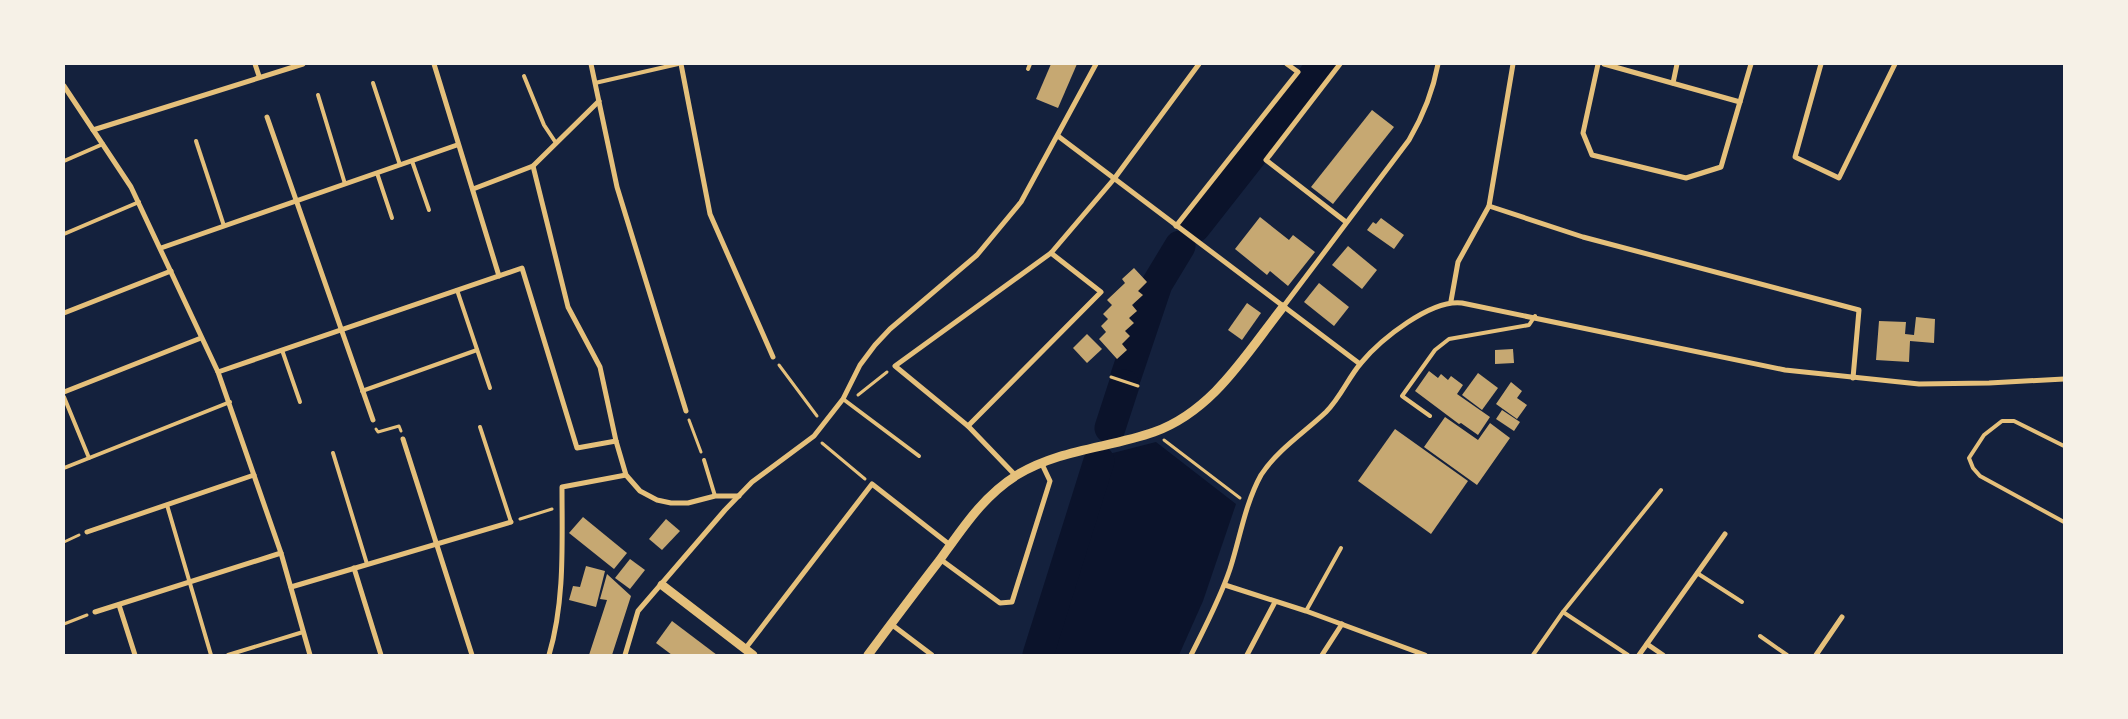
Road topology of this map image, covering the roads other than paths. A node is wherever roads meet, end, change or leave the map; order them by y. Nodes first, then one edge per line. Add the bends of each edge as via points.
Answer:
1 (255, 64) edge
2 (303, 64) edge
3 (434, 64) edge
4 (591, 64) edge
5 (679, 64) edge
6 (1030, 64) edge
7 (1096, 64) edge
8 (1199, 64) edge
9 (1287, 64) edge
10 (1340, 64) edge
11 (1438, 64) edge
12 (1513, 64) edge
13 (1598, 64) edge
14 (1604, 64) edge
15 (1677, 64) edge
16 (1751, 64) edge
17 (1821, 64) edge
18 (1895, 64) edge
19 (1028, 69) dead end
20 (259, 76) junction
21 (524, 76) dead end
22 (374, 83) dead end
23 (595, 83) junction
24 (1673, 83) junction
25 (64, 86) edge
26 (66, 94) edge
27 (318, 95) dead end
28 (599, 101) junction
29 (1740, 102) junction
30 (266, 117) dead end
31 (92, 130) junction
32 (1058, 136) junction
33 (196, 141) dead end
34 (556, 143) junction
35 (102, 144) junction
36 (457, 145) junction
37 (64, 160) edge
38 (412, 160) junction
39 (400, 165) junction
40 (533, 166) junction
41 (377, 173) junction
42 (1114, 179) junction
43 (345, 184) junction
44 (473, 189) junction
45 (296, 201) junction
46 (139, 202) junction
47 (1489, 206) junction
48 (429, 210) dead end
49 (392, 218) dead end
50 (1346, 222) junction
51 (224, 226) junction
52 (1179, 228) junction
53 (64, 234) edge
54 (161, 248) junction
55 (1052, 252) junction
56 (171, 271) junction
57 (499, 276) junction
58 (457, 290) junction
59 (1451, 301) junction
60 (1283, 307) junction
61 (64, 313) edge
62 (1535, 316) junction
63 (341, 330) junction
64 (201, 338) junction
65 (282, 350) junction
66 (477, 350) junction
67 (773, 357) road end
68 (1360, 364) junction
69 (218, 372) junction
70 (1853, 378) junction
71 (2064, 379) edge
72 (490, 388) dead end
73 (362, 391) junction
74 (64, 392) edge
75 (64, 397) edge
76 (843, 399) junction
77 (230, 402) junction
78 (300, 402) dead end
79 (686, 412) road end
80 (1430, 416) dead end
81 (373, 420) dead end
82 (968, 426) junction
83 (480, 427) dead end
84 (403, 439) dead end
85 (616, 441) junction
86 (2064, 446) edge
87 (333, 454) dead end
88 (919, 456) dead end
89 (89, 458) junction
90 (704, 460) road end
91 (1041, 462) junction
92 (64, 468) edge
93 (254, 475) junction
94 (626, 475) junction
95 (1016, 476) junction
96 (1660, 490) dead end
97 (715, 496) junction
98 (739, 496) junction
99 (167, 505) junction
100 (512, 522) joint
101 (2064, 522) edge
102 (87, 532) road end
103 (1725, 534) dead end
104 (438, 544) junction
105 (950, 545) junction
106 (1341, 548) dead end
107 (281, 554) junction
108 (940, 559) junction
109 (367, 564) junction
110 (354, 568) junction
111 (1698, 573) junction
112 (190, 582) junction
113 (662, 585) junction
114 (1224, 586) junction
115 (291, 587) junction
116 (1275, 602) junction
117 (1742, 602) dead end
118 (120, 605) junction
119 (1306, 611) junction
120 (95, 612) road end
121 (1563, 612) junction
122 (1842, 617) dead end
123 (891, 624) junction
124 (1342, 624) junction
125 (302, 632) junction
126 (1760, 636) dead end
127 (1647, 644) junction
128 (745, 649) junction
129 (135, 655) edge
130 (211, 655) edge
131 (228, 655) edge
132 (310, 655) edge
133 (381, 655) edge
134 (472, 655) edge
135 (549, 655) edge
136 (625, 655) edge
137 (753, 655) edge
138 (868, 655) edge
139 (932, 655) edge
140 (1192, 655) edge
141 (1246, 655) edge
142 (1322, 655) edge
143 (1423, 655) edge
144 (1533, 655) edge
145 (1628, 655) edge
146 (1639, 655) edge
147 (1663, 655) edge
148 (1787, 655) edge
149 (1816, 655) edge

1 - 20 street
2 - 20 street
3 - 36 street
4 - 23 street
5 - 23 lane
5 - 67 street via 710,214
6 - 19 lane
7 - 32 street
8 - 42 street
9 - 52 street via 1298,72
10 - 50 street via 1266,160
11 - 50 street via 1420,122 1396,159
12 - 47 street
13 - 29 street via 1583,133 1592,155 1686,178 1721,167
14 - 24 street
15 - 24 street
16 - 29 street
17 - 18 street via 1795,157 1839,178
20 - 31 street
21 - 34 lane via 544,124
22 - 39 lane
23 - 28 street
24 - 29 street
25 - 26 street
26 - 31 street
27 - 43 lane
28 - 34 street
28 - 79 street via 619,196
30 - 45 street
31 - 35 street
32 - 42 street
32 - 76 street via 1021,202 1004,225 977,255 875,345 860,365
33 - 51 lane
34 - 40 street
35 - 37 lane
35 - 46 street
36 - 38 street
36 - 44 street
38 - 39 street
38 - 48 lane
39 - 41 street
40 - 44 street
40 - 85 street via 568,307 600,367
41 - 43 street
41 - 49 lane
42 - 52 street
42 - 55 street
43 - 45 street
44 - 57 street
45 - 51 street
45 - 63 street
46 - 53 lane
46 - 54 street
47 - 59 street via 1458,262
47 - 70 street via 1583,237 1859,310
50 - 60 street
51 - 54 street
52 - 60 street
54 - 56 street
55 - 82 street via 1101,292
55 - 82 street via 895,366
56 - 61 street
56 - 64 street
57 - 58 street
57 - 85 street via 522,268 577,448
58 - 63 street
58 - 66 lane
59 - 62 street
59 - 68 street via 1420,314
60 - 68 street
60 - 91 street via 1210,398 1180,420 1153,432
62 - 70 street via 1785,370
62 - 80 lane via 1529,325 1449,339 1435,350 1402,396
63 - 65 street
63 - 73 street
64 - 69 street
64 - 74 street
65 - 69 street
65 - 78 lane
66 - 72 lane
66 - 73 lane
68 - 114 street via 1337,400 1268,468 1248,505
69 - 77 street
70 - 71 street via 1919,384
73 - 81 street
75 - 89 lane
76 - 88 lane
76 - 98 street via 814,436 752,482
77 - 89 lane
77 - 93 street
82 - 95 street
83 - 100 lane
84 - 104 street
85 - 94 street
86 - 101 lane via 2014,421 2002,421 1984,435 1969,458 1980,476
87 - 109 lane
89 - 92 lane
90 - 97 lane
91 - 95 street
91 - 108 street via 1050,481 1012,602 1000,603
93 - 99 street
93 - 107 street
94 - 97 street via 640,491 657,500 688,504
94 - 135 street via 562,487 559,600
95 - 105 street via 978,506
96 - 121 lane
97 - 98 street
98 - 113 street
99 - 102 street
99 - 112 lane
100 - 104 street
103 - 111 street
104 - 109 street
104 - 134 street
105 - 108 street
105 - 128 street via 872,484
106 - 119 lane
107 - 112 street
107 - 115 street
108 - 123 street
109 - 110 street
110 - 115 street
110 - 133 street
111 - 117 lane
111 - 127 street
112 - 118 street
112 - 130 lane
113 - 128 street
113 - 136 street via 638,610
114 - 116 street
114 - 140 street
115 - 125 street
116 - 119 street
116 - 141 street
118 - 120 street
118 - 129 street
119 - 124 street
121 - 144 lane
121 - 145 lane
122 - 149 street
123 - 138 street
123 - 139 street
124 - 142 street
124 - 143 street
125 - 131 lane
125 - 132 street
126 - 148 lane
127 - 146 street
127 - 147 street
128 - 137 street

